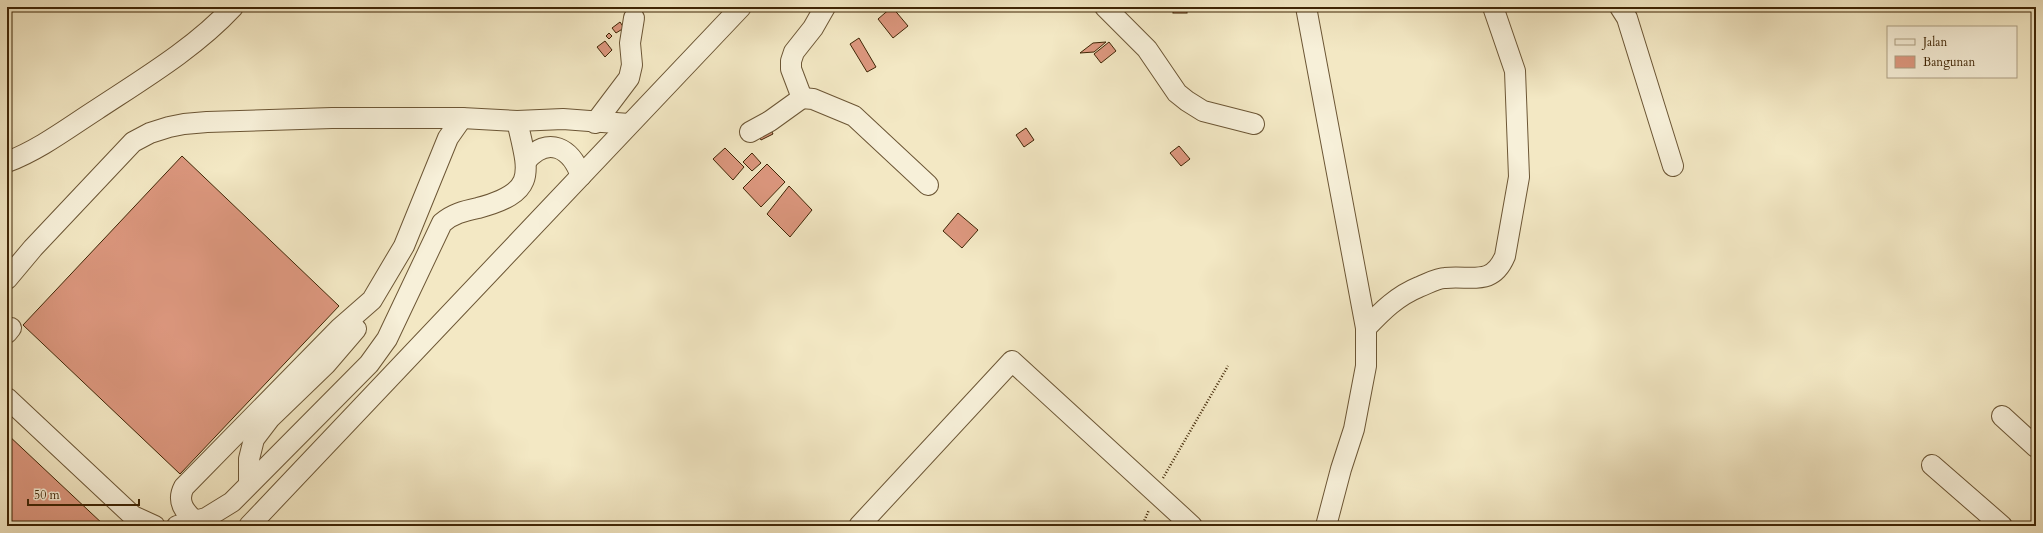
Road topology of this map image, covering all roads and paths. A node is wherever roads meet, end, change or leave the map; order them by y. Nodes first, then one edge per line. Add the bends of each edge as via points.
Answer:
1 (233, 7) edge
2 (741, 7) edge
3 (824, 7) edge
4 (1105, 7) edge
5 (1306, 7) edge
6 (1493, 7) edge
7 (1620, 7) edge
8 (634, 18) dead end
9 (802, 98) junction
10 (462, 118) junction
11 (517, 121) junction
12 (595, 123) junction
13 (629, 124) junction
14 (1254, 124) dead end
15 (750, 132) dead end
16 (526, 161) junction
17 (7, 162) edge
18 (1673, 166) dead end
19 (581, 176) junction
20 (928, 185) dead end
21 (7, 279) edge
22 (372, 300) junction
23 (1366, 328) junction
24 (1228, 366) dead end
25 (7, 398) edge
26 (2002, 416) dead end
27 (2036, 447) edge
28 (1932, 465) dead end
29 (1162, 480) dead end
30 (249, 484) junction
31 (1150, 506) dead end
32 (187, 524) edge
33 (155, 526) edge
34 (249, 526) edge
35 (859, 526) edge
36 (1142, 526) edge
37 (1192, 526) edge
38 (1326, 526) edge
39 (2002, 526) edge

1 - 17 street via 174,58 65,130 21,157
2 - 13 street
3 - 9 street via 813,28 794,52 791,61 791,69
4 - 14 street via 1148,49 1177,93 1187,101 1203,111
5 - 23 street
6 - 23 street via 1515,71 1518,177 1505,256 1500,268 1492,274 1482,277 1444,278 1417,288 1391,302
7 - 18 street via 1627,18
8 - 12 street via 629,78
9 - 15 street via 770,122
9 - 20 street via 813,99 854,116
10 - 11 street
10 - 21 street via 332,118 206,122 184,124 150,133 133,142 113,161
10 - 22 street via 448,138 404,246
11 - 12 street via 563,119
11 - 16 street
12 - 13 street
13 - 19 street
16 - 19 street via 541,148 553,147 566,151 573,158
16 - 30 street via 524,182 514,194 502,201 449,217 442,223 387,339 369,364
19 - 34 street
22 - 30 street via 362,322 326,364 270,418 254,439 248,459
22 - 32 street via 340,328 184,487 180,499 188,514
23 - 38 street via 1366,366 1354,429
24 - 29 path
25 - 33 street via 133,516
26 - 27 street
28 - 39 street
30 - 32 street via 232,502 206,518
31 - 36 path
35 - 37 street via 1012,361

